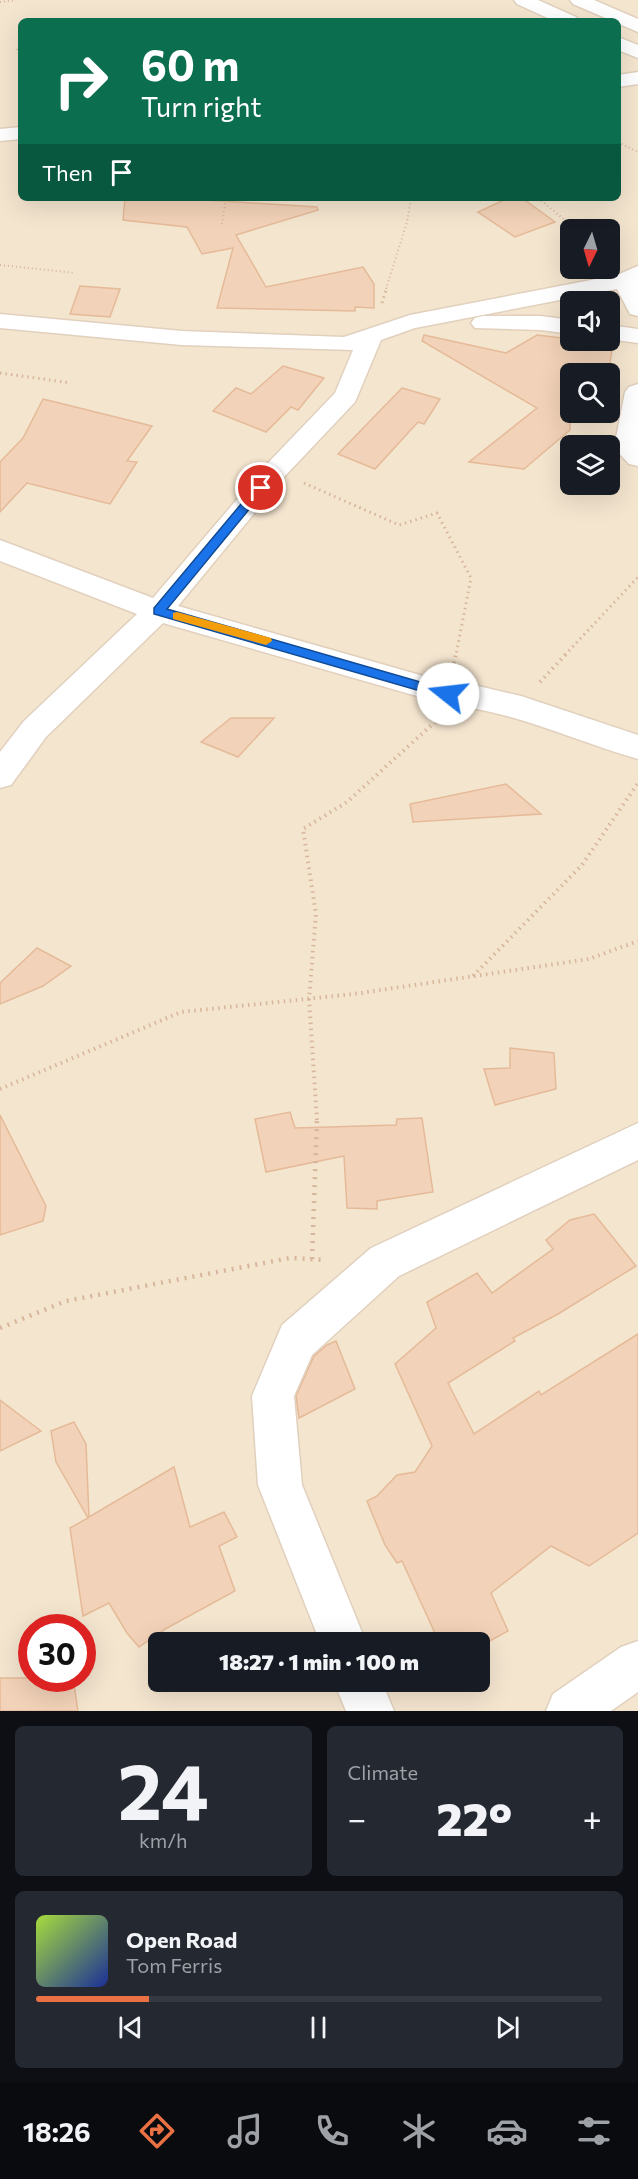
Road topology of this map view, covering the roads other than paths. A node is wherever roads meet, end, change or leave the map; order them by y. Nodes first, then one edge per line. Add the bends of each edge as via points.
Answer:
1 (523, 0) edge
2 (579, 0) edge
3 (562, 18) edge
4 (620, 18) edge
5 (621, 19) edge
6 (638, 26) edge
7 (621, 44) edge
8 (638, 52) edge
9 (638, 65) edge
10 (621, 68) edge
11 (638, 78) edge
12 (621, 81) edge
13 (18, 133) edge
14 (0, 135) edge
15 (18, 147) edge
16 (0, 149) edge
17 (631, 277) edge
18 (638, 309) edge
19 (0, 321) edge
20 (410, 322) junction
21 (560, 326) edge
22 (620, 334) edge
23 (372, 335) junction
24 (638, 336) edge
25 (638, 392) edge
26 (638, 458) edge
27 (0, 550) edge
28 (158, 611) junction
29 (638, 747) edge
30 (0, 776) edge
31 (638, 1141) edge
32 (339, 1632) edge
33 (638, 1664) edge
34 (362, 1692) edge
35 (370, 1711) edge
36 (570, 1711) edge

1 - 3 street
2 - 4 street
5 - 6 street
7 - 8 street
9 - 10 street
11 - 12 street
13 - 14 street
15 - 16 street
17 - 18 street
17 - 20 street
19 - 23 street via 182,338 346,344
20 - 21 street
20 - 23 street
22 - 24 street
23 - 28 street via 346,396 276,470
25 - 26 street via 627,448
27 - 28 street
28 - 29 street via 457,694 519,704 612,741
28 - 30 street via 35,729
31 - 32 street via 385,1262 297,1340 273,1396 280,1485
33 - 36 street
34 - 35 street

